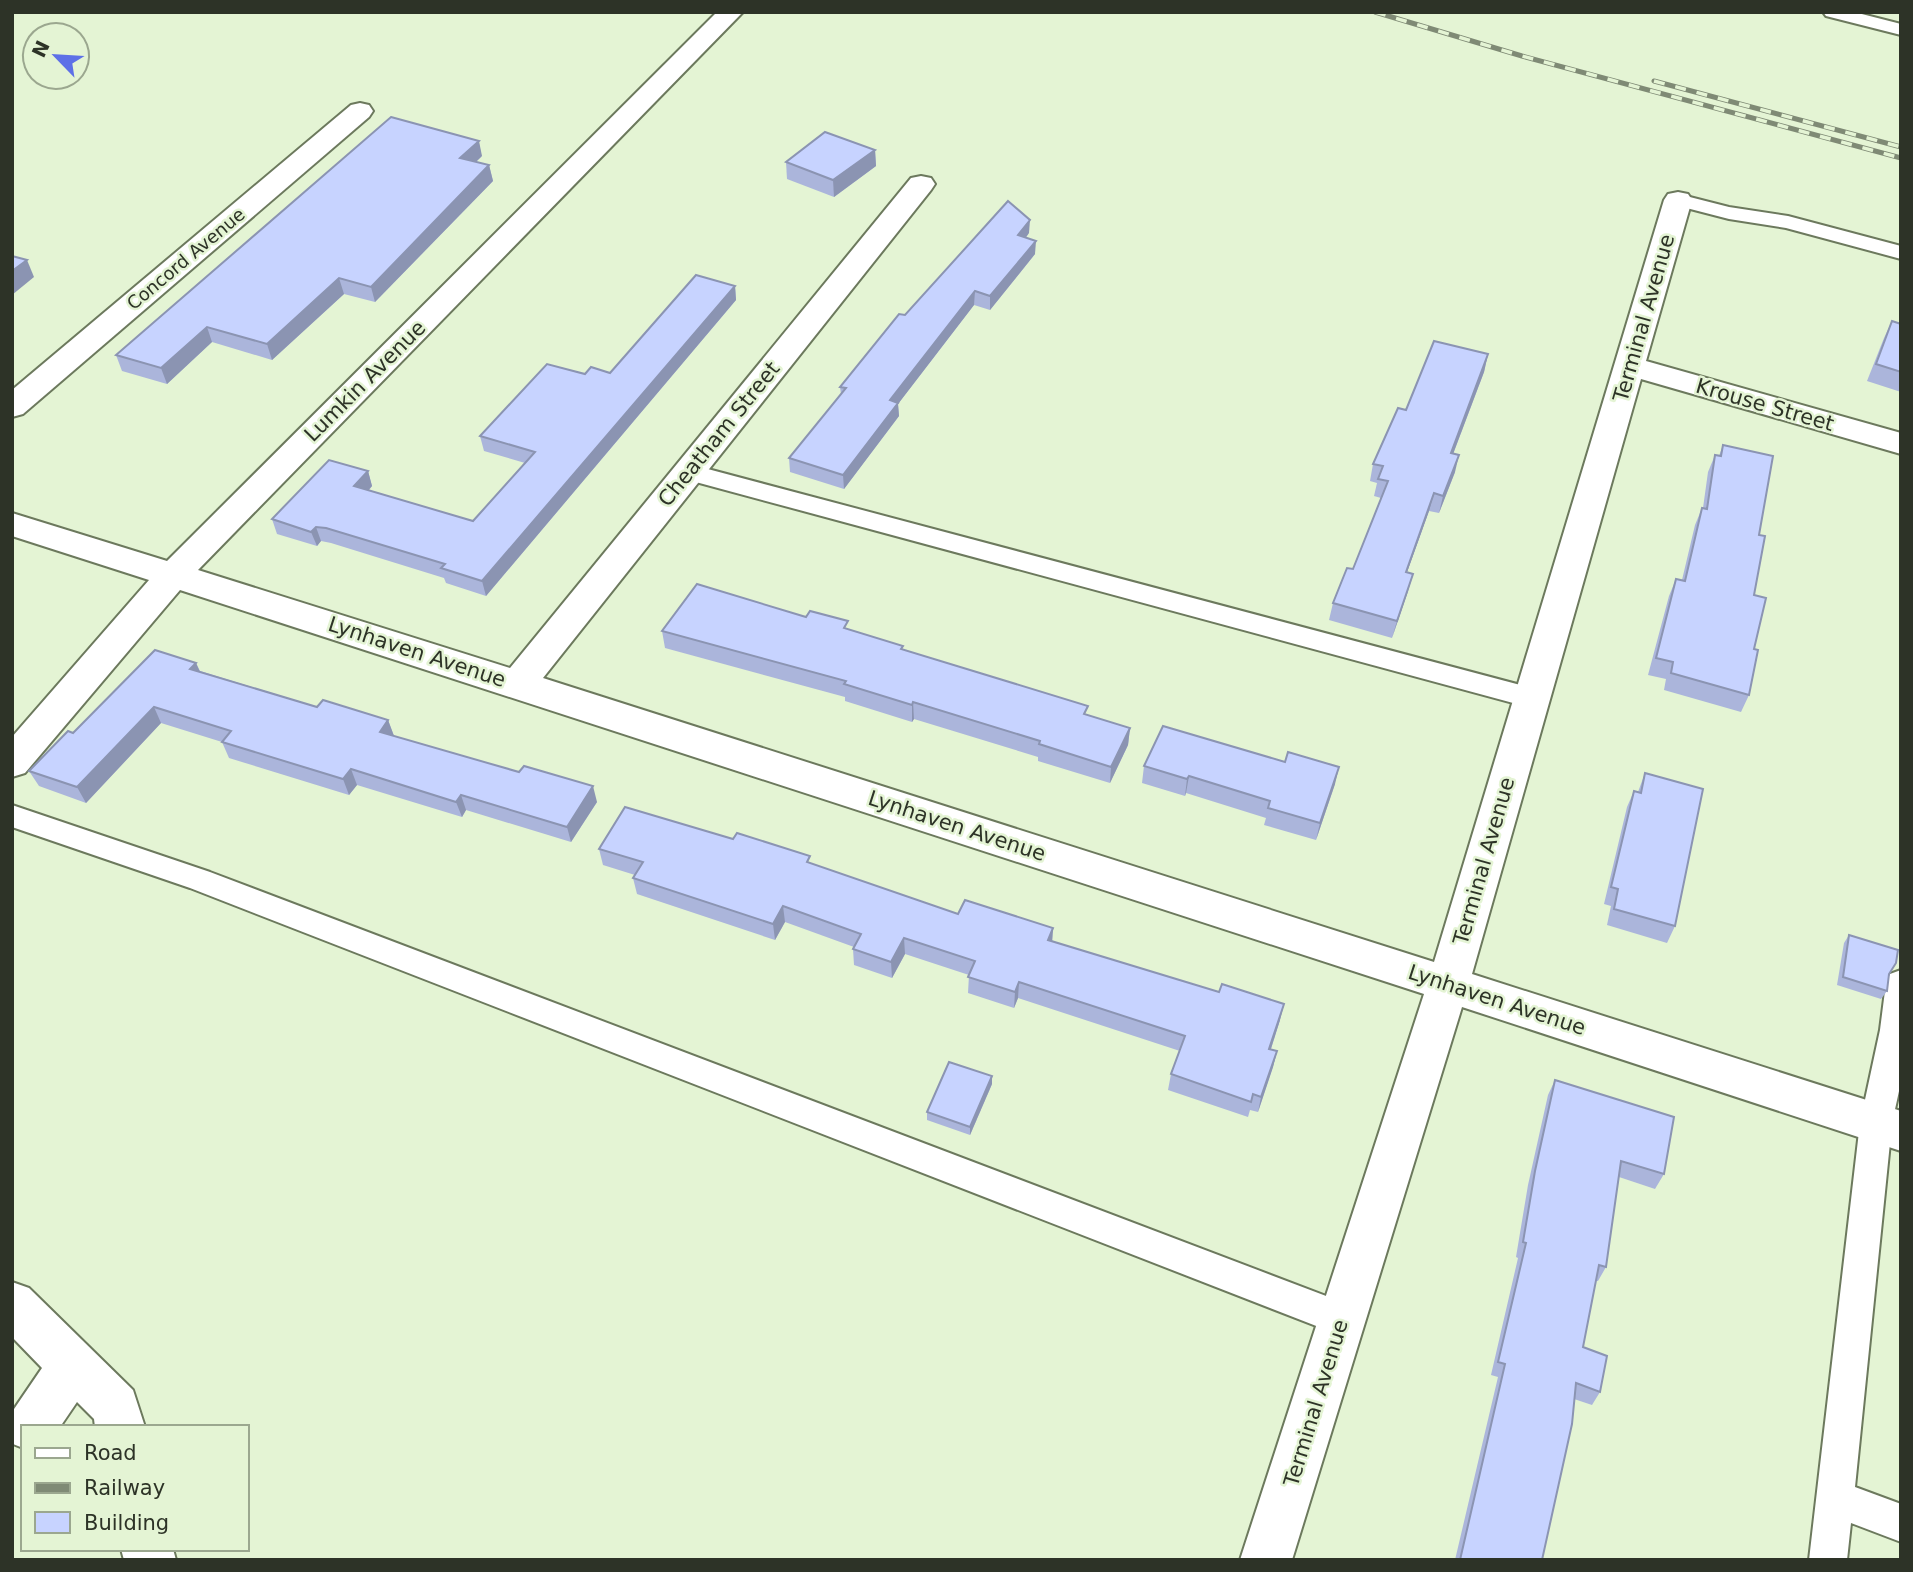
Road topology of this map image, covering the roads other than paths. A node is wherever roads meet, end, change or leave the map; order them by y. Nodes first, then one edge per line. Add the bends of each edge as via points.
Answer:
1 (731, 12) edge
2 (1832, 12) edge
3 (1901, 30) edge
4 (360, 111) dead end
5 (921, 184) dead end
6 (1678, 200) joint
7 (1901, 253) edge
8 (1630, 366) junction
9 (12, 407) edge
10 (1901, 444) edge
11 (689, 472) junction
12 (12, 524) edge
13 (174, 574) junction
14 (518, 684) junction
15 (1532, 698) junction
16 (12, 763) edge
17 (12, 816) edge
18 (1448, 984) junction
19 (1901, 984) edge
20 (1889, 1127) edge
21 (12, 1304) edge
22 (1342, 1319) junction
23 (73, 1365) junction
24 (32, 1425) edge
25 (120, 1425) edge
26 (1835, 1498) junction
27 (1901, 1523) edge
28 (1266, 1560) edge
29 (1828, 1560) edge

1 - 13 street, Lumkin Avenue
2 - 3 lane
4 - 9 street, Concord Avenue
5 - 11 street, Cheatham Street
6 - 7 lane via 1788,222
6 - 8 street, Terminal Avenue
8 - 10 street, Krouse Street
8 - 15 street, Terminal Avenue
11 - 14 street, Cheatham Street
11 - 15 lane
12 - 13 street, Lynhaven Avenue
13 - 14 street, Lynhaven Avenue
13 - 16 street, Lumkin Avenue
14 - 18 street, Lynhaven Avenue
15 - 18 street, Terminal Avenue
17 - 22 lane via 200,880
18 - 20 street, Lynhaven Avenue
18 - 22 street, Terminal Avenue
19 - 20 lane
20 - 26 lane
21 - 23 street
22 - 28 street, Terminal Avenue
23 - 24 street
23 - 25 street via 116,1407
26 - 27 lane
26 - 29 lane

